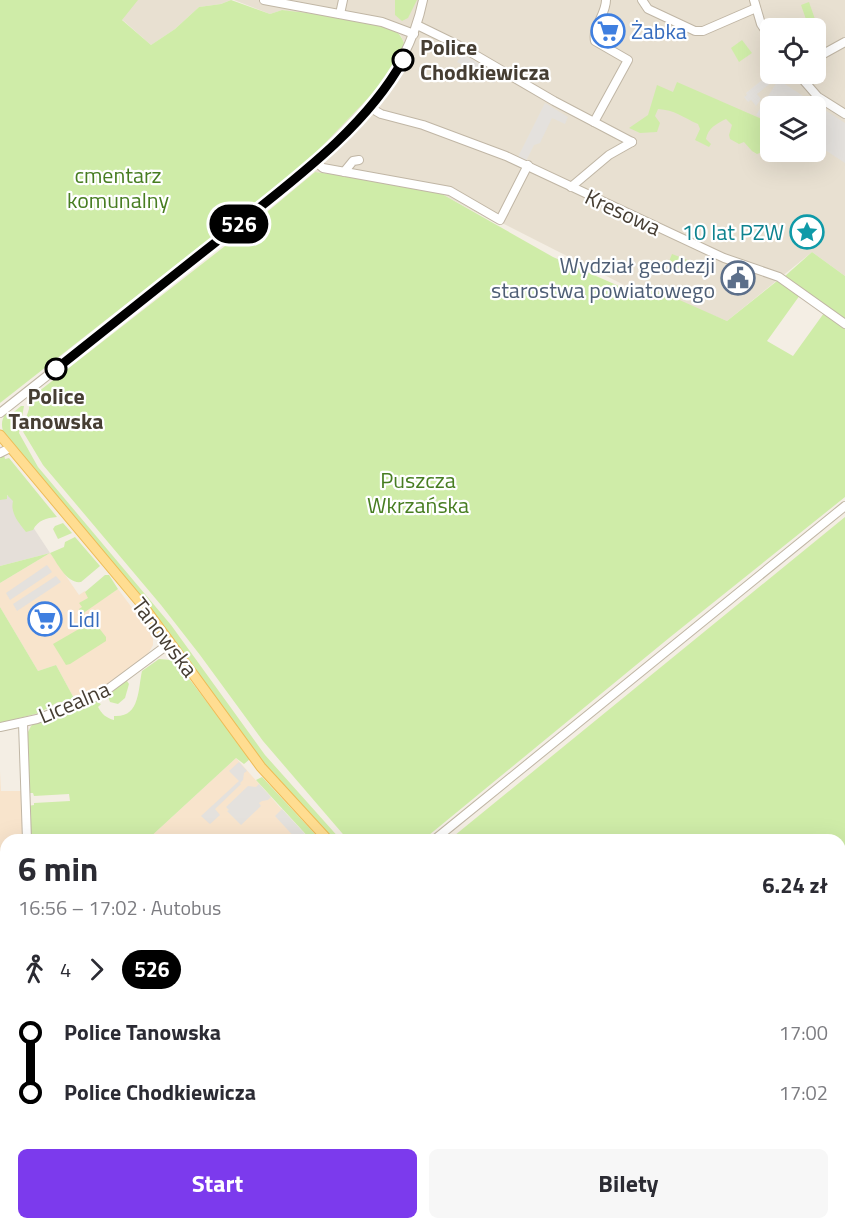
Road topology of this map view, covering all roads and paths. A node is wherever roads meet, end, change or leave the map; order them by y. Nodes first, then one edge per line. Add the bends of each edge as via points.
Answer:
1 (264, 0) edge
2 (343, 0) edge
3 (423, 0) edge
4 (606, 0) edge
5 (642, 0) edge
6 (277, 2) edge
7 (755, 4) edge
8 (340, 14) junction
9 (760, 21) edge
10 (417, 25) junction
11 (414, 34) junction
12 (845, 42) edge
13 (826, 52) edge
14 (807, 84) edge
15 (369, 107) junction
16 (845, 114) edge
17 (594, 122) junction
18 (359, 160) dead end
19 (315, 161) junction
20 (528, 165) junction
21 (344, 172) junction
22 (571, 187) junction
23 (845, 324) edge
24 (0, 413) edge
25 (0, 435) edge
26 (10, 448) junction
27 (0, 453) edge
28 (845, 506) edge
29 (170, 643) junction
30 (23, 723) junction
31 (0, 727) edge
32 (27, 834) edge
33 (322, 834) edge
34 (441, 834) edge

1 - 6 street
2 - 8 street
3 - 10 street
4 - 17 street via 593,35 595,41 628,60
5 - 7 street via 648,9 699,32
6 - 8 street
7 - 9 street
8 - 11 street via 382,22
10 - 11 street
10 - 17 street
11 - 15 street via 395,74
12 - 13 street
14 - 16 street via 818,97
15 - 19 street
15 - 20 street, Kresowa
17 - 22 street via 632,142 609,155
18 - 21 street
19 - 21 street via 323,168
19 - 24 street
20 - 21 street via 500,219 450,191
20 - 22 street, Kresowa
22 - 23 street, Kresowa via 724,258 779,277
25 - 26 main road, Tanowska
26 - 27 street
26 - 29 main road, Tanowska
28 - 34 street
29 - 30 street, Licealna via 100,695
29 - 33 main road, Tanowska via 261,767
30 - 31 street, Licealna
30 - 32 street

